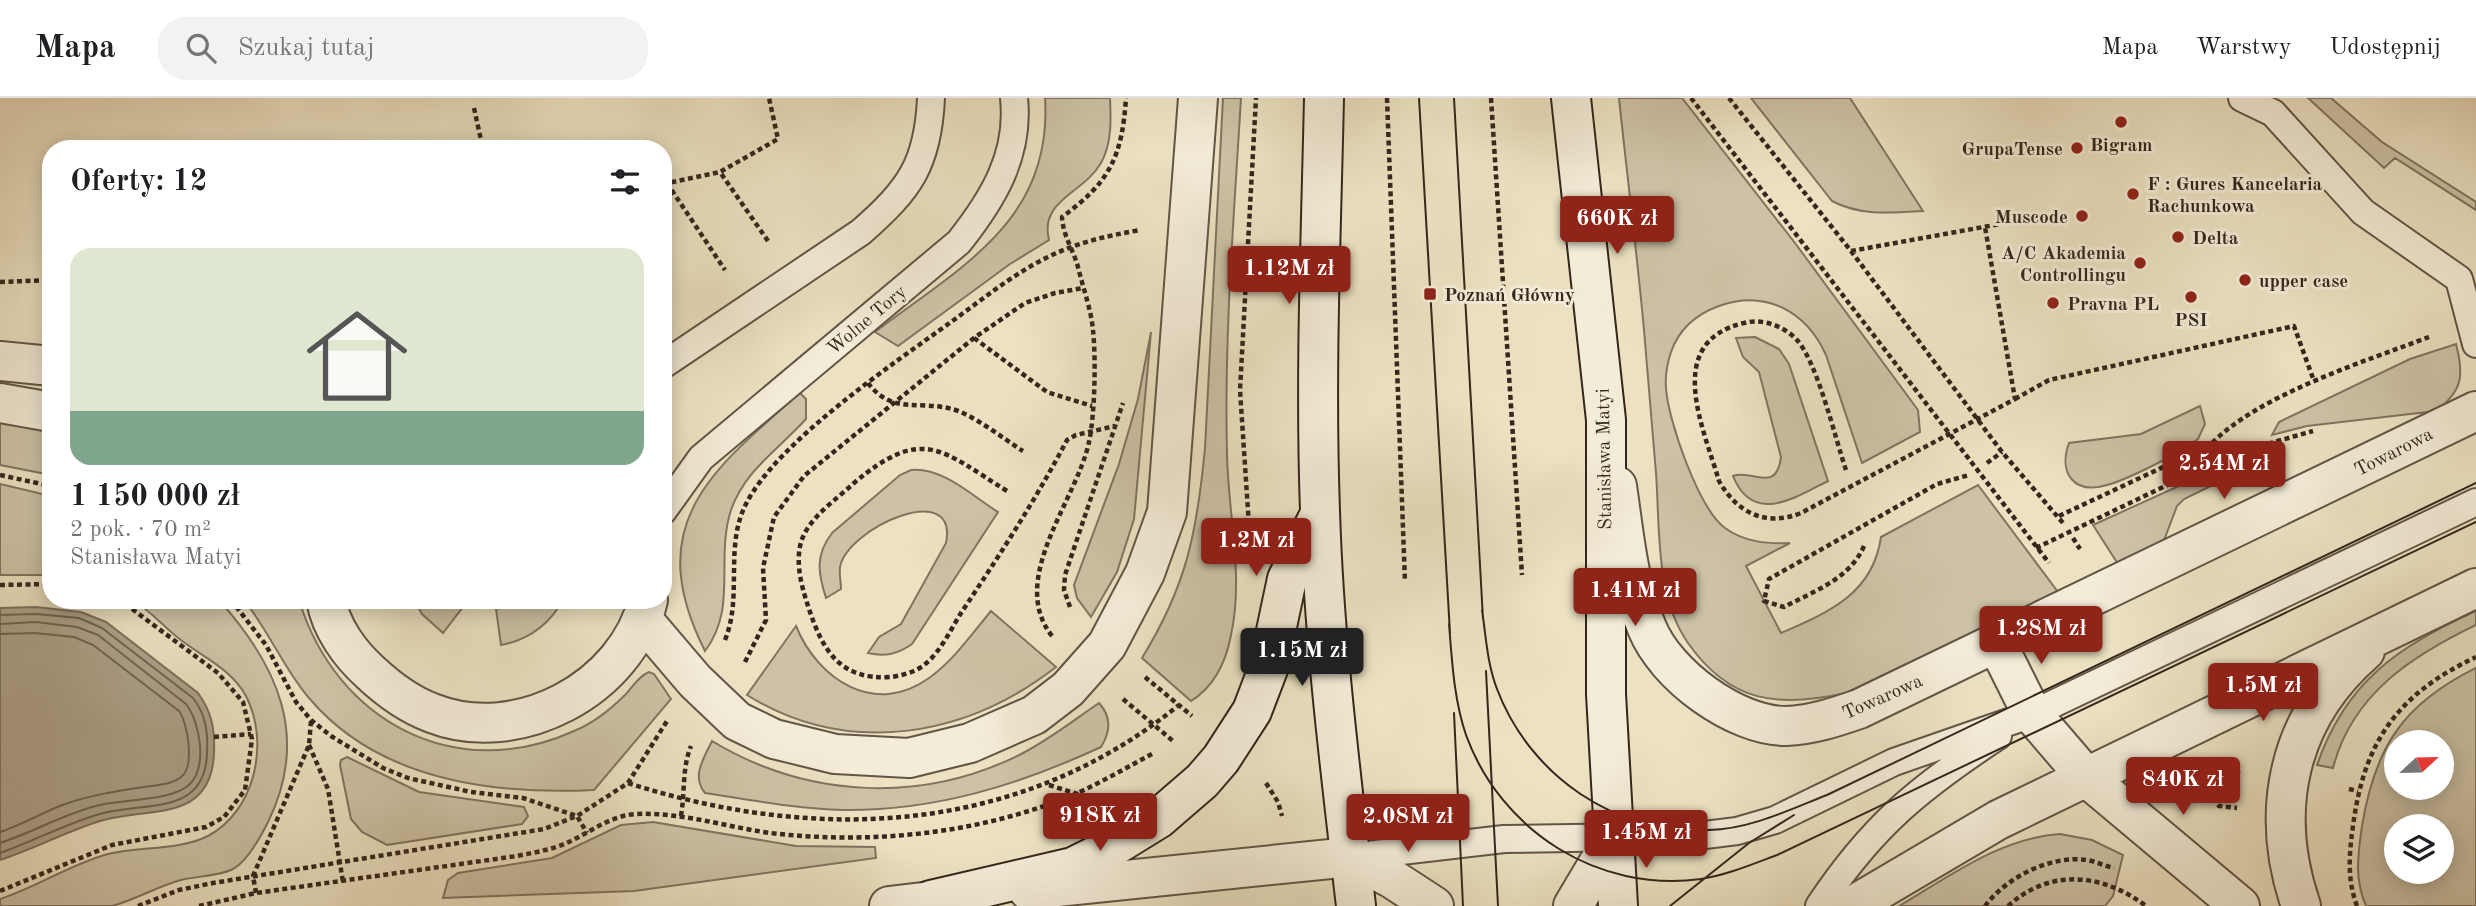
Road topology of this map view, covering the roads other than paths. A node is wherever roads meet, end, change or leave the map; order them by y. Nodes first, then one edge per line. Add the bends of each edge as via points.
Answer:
1 (931, 98) edge
2 (1014, 98) edge
3 (1198, 98) edge
4 (1324, 98) edge
5 (1571, 98) edge
6 (2242, 98) edge
7 (2473, 333) edge
8 (672, 359) edge
9 (0, 361) edge
10 (42, 365) edge
11 (0, 402) edge
12 (42, 410) edge
13 (2476, 411) edge
14 (1606, 420) junction
15 (672, 498) edge
16 (2476, 502) edge
17 (1320, 514) junction
18 (2476, 588) edge
19 (328, 609) edge
20 (646, 610) edge
21 (2414, 616) junction
22 (1997, 644) junction
23 (2032, 714) junction
24 (2086, 777) junction
25 (1614, 837) junction
26 (1350, 857) junction
27 (932, 900) junction
28 (889, 906) edge
29 (1356, 906) edge
30 (1434, 906) edge
31 (1573, 906) edge
32 (1618, 906) edge
33 (1819, 906) edge
34 (1852, 906) edge
35 (2240, 906) edge
36 (2301, 906) edge

1 - 8 lane via 929,134 919,167 891,206 861,232
2 - 15 lane, Wolne Tory via 1016,121 1006,170 989,204 959,242 701,458
3 - 20 street via 1167,512 1145,573 1107,645 1068,689 1034,715 970,743 909,758 835,754 774,739 737,721 695,681
4 - 17 street via 1317,408
5 - 14 street, Stanisława Matyi
6 - 7 lane via 2273,113 2363,212 2459,279
9 - 10 street
11 - 12 street
13 - 22 street, Towarowa
14 - 22 street, Towarowa via 1630,570 1647,630 1679,674 1706,698 1738,714 1784,726 1823,721 1860,709
14 - 25 street, Stanisława Matyi via 1606,667
16 - 23 lane
17 - 26 street via 1334,725
17 - 27 street via 1287,579 1268,669 1252,711 1202,781 1158,819 1073,867
18 - 21 street
19 - 20 street via 352,656 389,690 433,714 483,723 533,716 579,696 617,663
21 - 24 street
21 - 36 street via 2335,679 2302,733 2289,780 2286,833
22 - 23 street
23 - 24 street
23 - 25 lane via 1894,762 1775,820 1697,836
23 - 33 lane via 1947,769 1892,814 1866,840
24 - 34 street via 1997,820
24 - 35 street
25 - 26 lane via 1504,839
25 - 31 street
25 - 32 street, Stanisława Matyi
26 - 27 street
26 - 29 street
26 - 30 street
27 - 28 street

